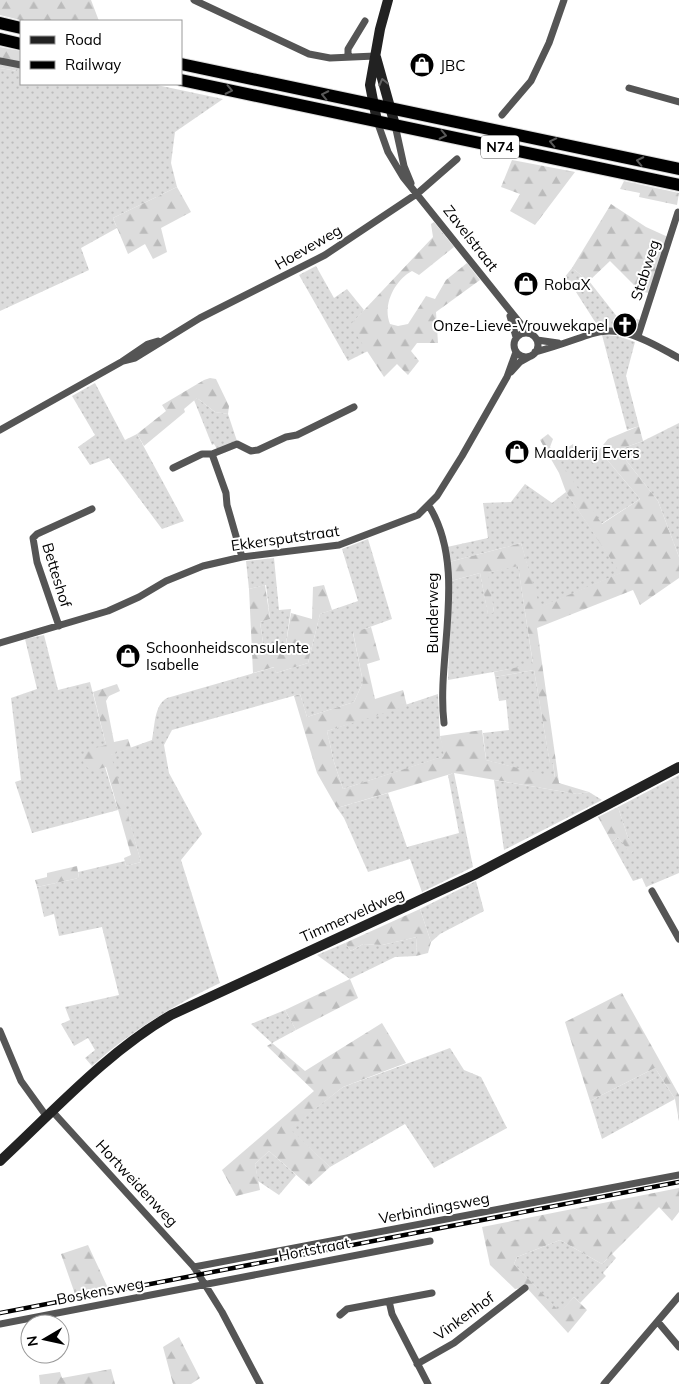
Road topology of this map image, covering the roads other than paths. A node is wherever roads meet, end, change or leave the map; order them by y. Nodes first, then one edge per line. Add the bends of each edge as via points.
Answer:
1 (194, 0) edge
2 (388, 0) edge
3 (564, 0) edge
4 (365, 21) dead end
5 (0, 24) edge
6 (20, 28) edge
7 (0, 39) edge
8 (20, 44) edge
9 (348, 56) junction
10 (375, 56) junction
11 (0, 61) edge
12 (182, 64) edge
13 (20, 65) edge
14 (182, 80) edge
15 (629, 88) dead end
16 (679, 102) edge
17 (373, 105) junction
18 (391, 109) junction
19 (502, 115) dead end
20 (377, 121) junction
21 (395, 125) junction
22 (457, 159) dead end
23 (679, 169) edge
24 (679, 185) edge
25 (412, 186) junction
26 (418, 193) junction
27 (678, 212) edge
28 (507, 309) junction
29 (528, 333) junction
30 (638, 336) junction
31 (516, 337) junction
32 (537, 340) junction
33 (566, 343) junction
34 (516, 352) junction
35 (532, 354) junction
36 (679, 358) edge
37 (507, 376) junction
38 (354, 407) dead end
39 (0, 430) edge
40 (212, 454) junction
41 (173, 468) dead end
42 (429, 506) junction
43 (92, 509) dead end
44 (242, 557) junction
45 (59, 626) junction
46 (0, 643) edge
47 (444, 723) dead end
48 (679, 767) edge
49 (652, 892) dead end
50 (679, 939) edge
51 (0, 1031) edge
52 (50, 1114) junction
53 (0, 1161) edge
54 (679, 1175) edge
55 (430, 1241) dead end
56 (320, 1266) dead end
57 (194, 1268) junction
58 (204, 1284) junction
59 (525, 1288) dead end
60 (209, 1292) junction
61 (432, 1293) dead end
62 (679, 1296) edge
63 (389, 1301) junction
64 (340, 1315) dead end
65 (658, 1322) junction
66 (0, 1324) edge
67 (679, 1346) edge
68 (418, 1364) junction
69 (260, 1384) edge
70 (428, 1384) edge
71 (604, 1384) edge

1 - 9 street via 309,54 322,58
2 - 10 street, Zavelstraat
3 - 19 street via 531,81
4 - 9 street via 348,49
5 - 6 highway
7 - 8 highway
9 - 10 street
10 - 17 street, Zavelstraat via 370,85
18 -> 10 street, Zavelstraat
11 - 13 street
17 -> 12 highway, N74
14 -> 20 highway, N74
15 - 16 street
17 - 18 highway, N74
17 - 20 street, Zavelstraat
18 - 21 street, Zavelstraat
23 -> 18 highway, N74
20 - 21 highway, N74
20 - 25 street, Zavelstraat via 388,152
21 -> 24 highway, N74
21 - 25 street, Zavelstraat
22 - 26 street, Hoeveweg
25 - 26 street, Zavelstraat
26 - 28 street, Zavelstraat
26 - 39 street, Hoeveweg via 309,265 200,318 135,358 124,360
27 - 30 street, Stabweg
28 - 29 street, Zavelstraat
28 - 31 street, Zavelstraat
29 - 31 street
29 - 32 street, Zavelstraat
30 - 33 street via 605,331
30 - 36 street
31 - 34 street, Zavelstraat
32 - 33 street
32 - 35 street
33 - 35 street
34 - 35 street via 522,356
34 - 37 street, Ekkersputstraat
35 - 37 street, Ekkersputstraat
37 - 42 street, Ekkersputstraat
38 - 40 street via 258,450 251,451 237,444
40 - 41 street via 202,454
40 - 44 street via 226,493
42 - 44 street, Ekkersputstraat via 406,521 339,545
42 - 47 street, Bunderweg via 437,523 448,575 442,693
43 - 45 street, Betteshof via 33,538 37,562
44 - 45 street, Ekkersputstraat via 186,572 124,605
45 - 46 street, Ekkersputstraat
48 - 52 street, Timmerveldweg via 474,875 171,1015 126,1045
49 - 50 street
51 - 52 street, Hortweidenweg via 21,1081
52 - 53 street, Timmerveldweg
52 - 57 street, Hortweidenweg
54 - 57 street, Verbindingsweg
55 - 58 street, Hortstraat
56 - 60 street via 216,1286
57 - 58 street, Hortweidenweg
58 - 60 street
58 - 66 street, Boskensweg
59 - 68 street, Vinkenhof via 454,1343
60 - 69 street
61 - 63 street
62 - 65 street
63 - 64 street via 347,1309
63 - 68 street via 392,1314
65 - 67 street
65 - 71 street
68 - 70 street

